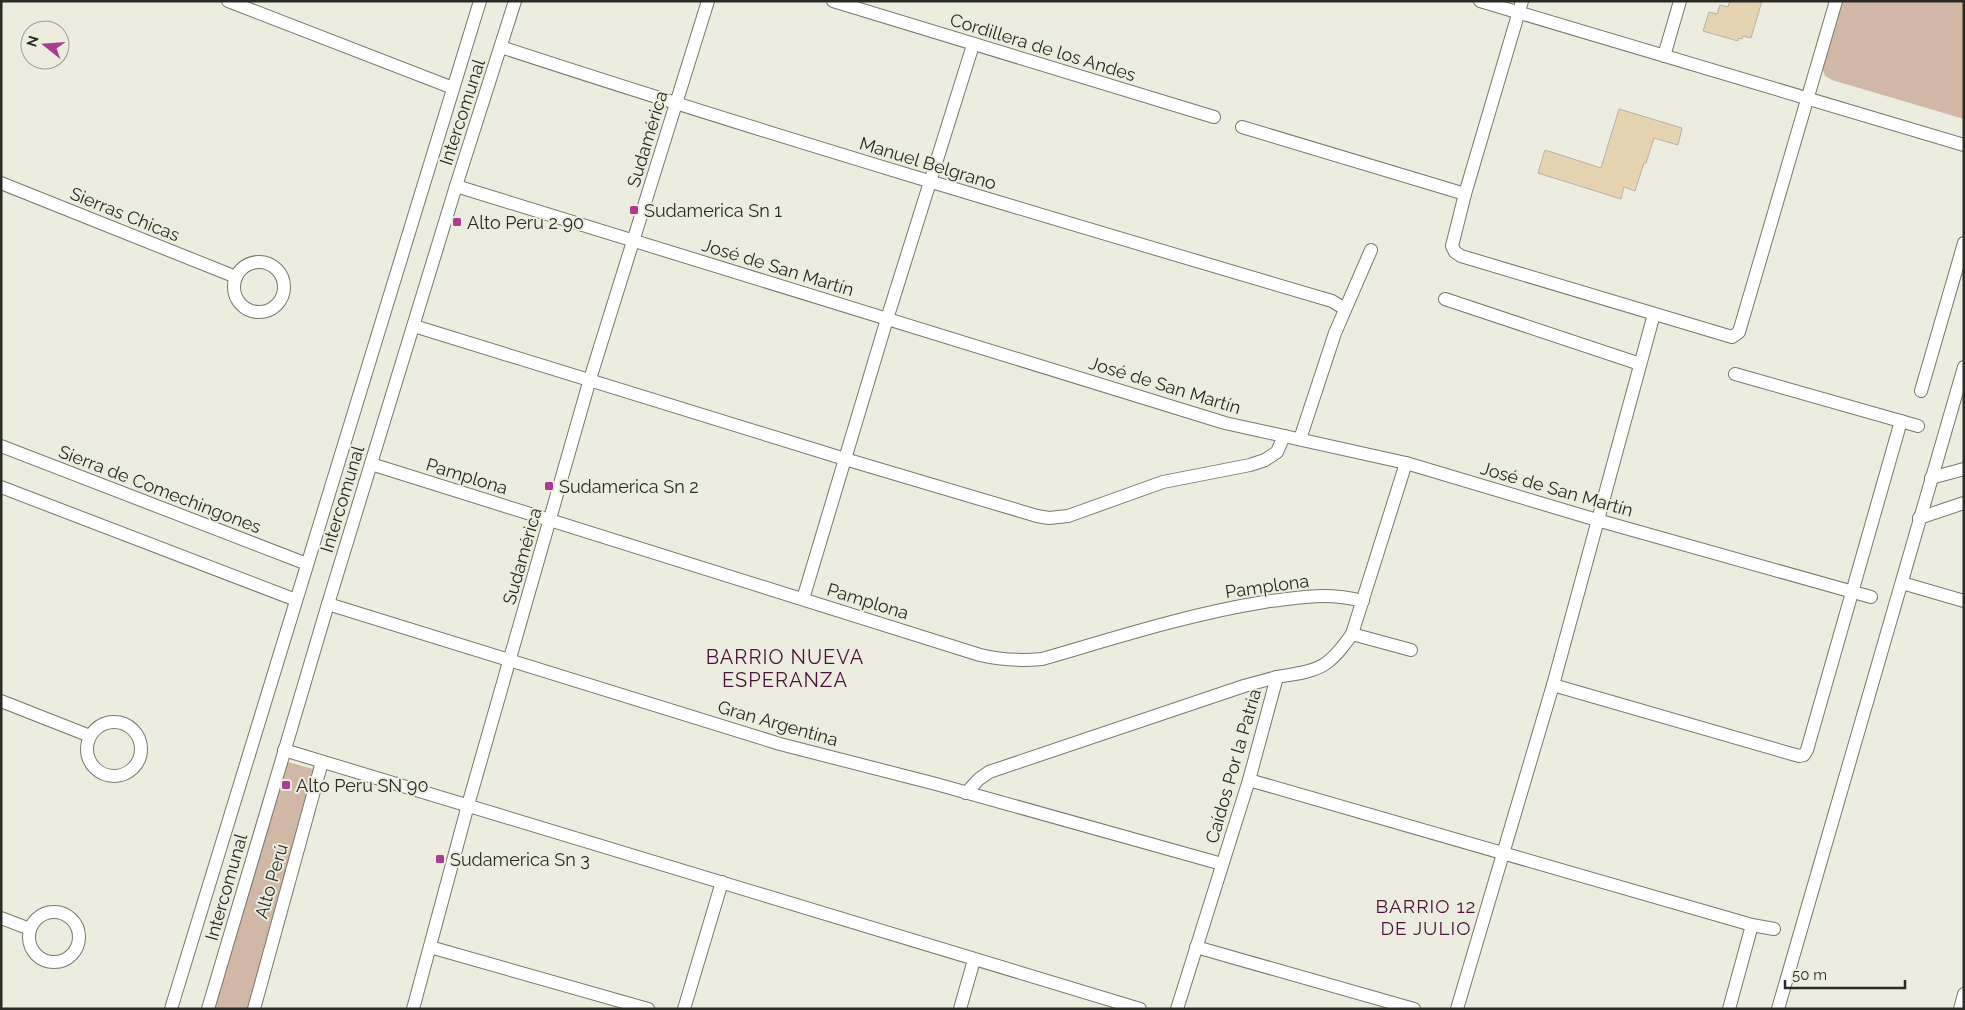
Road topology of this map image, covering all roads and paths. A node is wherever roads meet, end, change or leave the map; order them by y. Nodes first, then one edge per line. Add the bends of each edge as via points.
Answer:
1 (228, 1) edge
2 (480, 1) edge
3 (515, 1) edge
4 (708, 1) edge
5 (833, 1) edge
6 (1480, 1) edge
7 (1680, 1) edge
8 (1836, 1) edge
9 (1520, 7) edge
10 (973, 44) junction
11 (501, 47) junction
12 (1664, 56) junction
13 (453, 88) junction
14 (1808, 98) junction
15 (676, 104) junction
16 (1214, 117) dead end
17 (1242, 127) dead end
18 (1964, 145) edge
19 (930, 182) junction
20 (1, 183) edge
21 (456, 186) junction
22 (1465, 194) junction
23 (634, 241) junction
24 (1964, 243) edge
25 (1371, 250) dead end
26 (236, 277) junction
27 (1445, 299) dead end
28 (1345, 309) junction
29 (1654, 314) junction
30 (887, 319) junction
31 (414, 326) junction
32 (1640, 364) junction
33 (1964, 367) edge
34 (1735, 374) dead end
35 (590, 379) junction
36 (1921, 391) dead end
37 (1901, 421) junction
38 (1918, 426) dead end
39 (1284, 436) junction
40 (1300, 439) junction
41 (1, 446) edge
42 (845, 459) junction
43 (1406, 463) junction
44 (372, 464) junction
45 (1964, 469) edge
46 (1931, 478) junction
47 (1, 487) edge
48 (1964, 503) edge
49 (1919, 518) junction
50 (551, 520) junction
51 (1597, 520) junction
52 (307, 564) junction
53 (1902, 583) junction
54 (1852, 591) junction
55 (1871, 597) dead end
56 (803, 599) junction
57 (296, 600) junction
58 (1363, 601) junction
59 (1964, 602) edge
60 (328, 604) junction
61 (1352, 634) junction
62 (1411, 650) dead end
63 (511, 661) junction
64 (1277, 678) junction
65 (1553, 685) junction
66 (1, 701) edge
67 (90, 736) junction
68 (284, 750) junction
69 (322, 762) junction
70 (1249, 780) junction
71 (966, 793) junction
72 (468, 806) junction
73 (1504, 854) junction
74 (1222, 864) junction
75 (722, 882) junction
76 (1, 918) edge
77 (1752, 925) junction
78 (30, 929) dead end
79 (1774, 930) dead end
80 (430, 947) junction
81 (1196, 947) junction
82 (974, 960) junction
83 (1964, 994) edge
84 (171, 1009) edge
85 (208, 1009) edge
86 (254, 1009) edge
87 (413, 1009) edge
88 (648, 1009) edge
89 (684, 1009) edge
90 (960, 1009) edge
91 (1140, 1009) edge
92 (1176, 1009) edge
93 (1414, 1009) edge
94 (1457, 1009) edge
95 (1729, 1009) edge
96 (1778, 1009) edge
97 (1960, 1009) edge

1 - 13 street
2 - 13 street
3 - 11 street, Intercomunal
4 - 15 street, Sudamérica
5 - 10 street, Cordillera de los Andes
6 - 9 street
7 - 12 street
8 - 14 street
9 - 12 street
9 - 22 street
10 - 16 street, Cordillera de los Andes
10 - 19 street
11 - 15 street, Manuel Belgrano
11 - 21 street, Intercomunal
12 - 14 street
13 - 52 street
14 - 18 street
14 - 29 street via 1739,332 1732,337 1724,336
15 - 19 street, Manuel Belgrano
15 - 23 street, Sudamérica
17 - 22 street
19 - 28 street, Manuel Belgrano via 1332,301
19 - 30 street
20 - 26 street, Sierras Chicas
21 - 23 street, José de San Martín
21 - 31 street, Intercomunal
22 - 29 street via 1452,246 1461,256
23 - 30 street, José de San Martín
23 - 35 street, Sudamérica
24 - 36 street
25 - 28 street
26 - 26 street via 234,286 239,302 254,312 270,310 278,304 285,289 281,274 269,263 261,261 246,265
27 - 32 street
28 - 40 street
29 - 32 street
30 - 39 street, José de San Martín via 1225,423
30 - 42 street
31 - 35 street
31 - 44 street, Intercomunal
32 - 51 street
33 - 46 street
34 - 37 street
35 - 42 street
35 - 50 street, Sudamérica
37 - 38 street
37 - 54 street
39 - 40 street, José de San Martín
39 - 42 street via 1277,452 1266,460 1163,482 1068,516 1049,518
40 - 43 street, José de San Martín
41 - 52 street, Sierra de Comechingones
42 - 56 street
43 - 51 street, José de San Martín
43 - 58 street, Caídos Por la Patria
44 - 50 street, Pamplona
44 - 60 street, Intercomunal
45 - 46 street
46 - 49 street
47 - 57 street
48 - 49 street
49 - 53 street
50 - 56 street, Pamplona
50 - 63 street, Sudamérica
51 - 54 street, José de San Martín
51 - 65 street
52 - 57 street
53 - 59 street
53 - 96 street
54 - 55 street, José de San Martín
54 - 65 street via 1804,755 1798,756
56 - 58 street, Pamplona via 980,655 1020,661 1042,659 1241,606 1335,595
57 - 84 street
58 - 61 street, Caídos Por la Patria
60 - 63 street, Gran Argentina
60 - 68 street, Intercomunal
61 - 62 street
61 - 64 street, Caídos Por la Patria via 1338,654 1325,665 1309,672
63 - 71 street, Gran Argentina via 780,744
63 - 72 street, Sudamérica
64 - 70 street, Caídos Por la Patria
64 - 71 street via 1244,686 989,772
65 - 73 street
66 - 67 street
67 - 67 street via 87,753 102,774 119,776 127,773 139,760 141,741 137,733 122,722 103,723
68 - 69 street
68 - 85 street, Intercomunal
69 - 72 street
69 - 86 street, Alto Perú
70 - 73 street
70 - 74 street, Caídos Por la Patria
71 - 74 street, Gran Argentina
72 - 75 street
72 - 80 street, Sudamérica
73 - 77 street
73 - 94 street
74 - 81 street, Caídos Por la Patria
75 - 82 street
75 - 89 street
76 - 78 street
77 - 79 street
77 - 95 street
80 - 87 street, Sudamérica
80 - 88 street
81 - 92 street, Caídos Por la Patria
81 - 93 street
82 - 90 street
82 - 91 street
83 - 97 street

